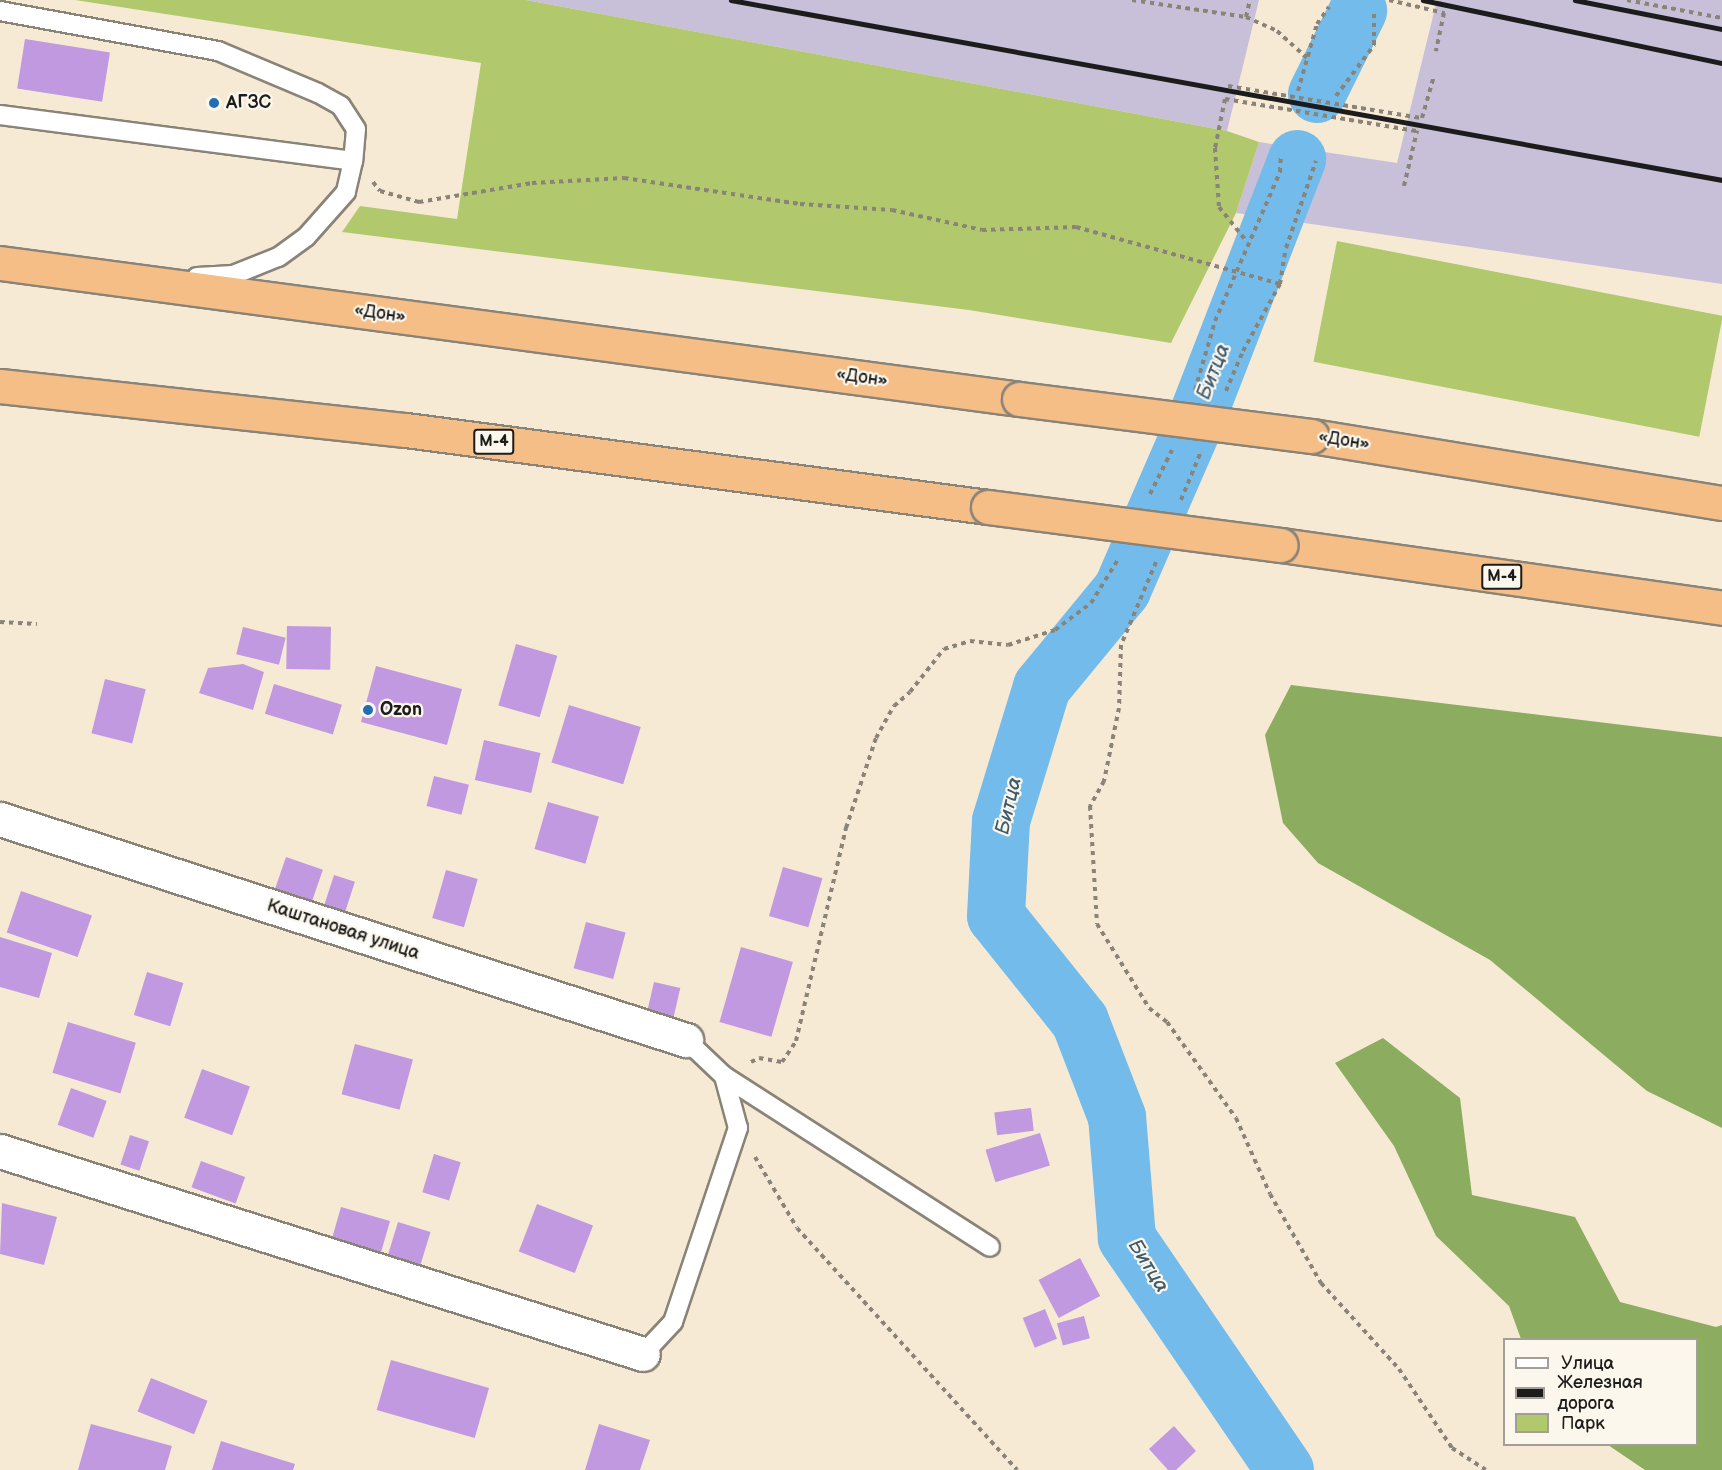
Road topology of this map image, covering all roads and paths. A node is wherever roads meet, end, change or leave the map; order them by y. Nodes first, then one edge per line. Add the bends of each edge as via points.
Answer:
1 (1132, 0) edge
2 (1250, 0) edge
3 (1389, 0) edge
4 (1627, 0) edge
5 (1329, 7) dead end
6 (0, 11) edge
7 (1374, 14) dead end
8 (1246, 17) junction
9 (1722, 18) edge
10 (1436, 51) dead end
11 (1307, 58) junction
12 (1434, 76) dead end
13 (1228, 86) dead end
14 (1298, 91) dead end
15 (1336, 96) dead end
16 (0, 115) edge
17 (1281, 155) dead end
18 (353, 161) junction
19 (1404, 186) dead end
20 (1247, 242) junction
21 (0, 263) edge
22 (1234, 274) junction
23 (135, 281) junction
24 (1280, 284) dead end
25 (0, 386) edge
26 (1192, 399) dead end
27 (1173, 448) dead end
28 (1148, 497) dead end
29 (1722, 503) edge
30 (1123, 549) dead end
31 (1722, 608) edge
32 (0, 622) edge
33 (37, 624) dead end
34 (1121, 645) dead end
35 (0, 819) edge
36 (686, 1040) joint
37 (724, 1076) junction
38 (738, 1128) junction
39 (0, 1151) edge
40 (990, 1247) dead end
41 (643, 1354) joint
42 (1017, 1470) edge
43 (1486, 1470) edge

1 - 8 path
2 - 8 path
3 - 10 path via 1444,13
4 - 9 path
5 - 11 path via 1317,24
6 - 18 lane via 218,51 318,93 341,106 356,129
7 - 15 path via 1374,45
8 - 11 path via 1277,31
11 - 14 path
12 - 13 path, bridge via 1422,118
16 - 18 lane
17 - 20 path via 1280,172
18 - 22 path via 380,191 419,202 532,183 624,178 800,204 892,210 982,230 1076,227
18 - 23 lane via 346,192 327,218 278,257 233,275
19 - 20 path, bridge via 1417,131 1225,99 1215,148 1219,207
20 - 22 path
21 - 23 highway, «Дон»
22 - 24 path
22 - 26 path
23 - 29 highway, «Дон», bridge via 1312,436
25 - 31 highway, М-4, bridge via 406,430 1281,545
27 - 28 path
30 - 37 path via 1091,603 1055,630 1008,645 970,641 944,649 894,706 876,738 846,828 796,1041 782,1062 759,1059
32 - 33 path
34 - 43 path via 1119,708 1104,781 1090,806 1097,924 1149,1008 1167,1022 1236,1118 1270,1194 1321,1283 1399,1369 1452,1448
35 - 36 street, Каштановая улица
36 - 37 lane
37 - 38 lane
37 - 40 lane
38 - 41 lane via 673,1322
38 - 42 path via 796,1227
39 - 41 street

